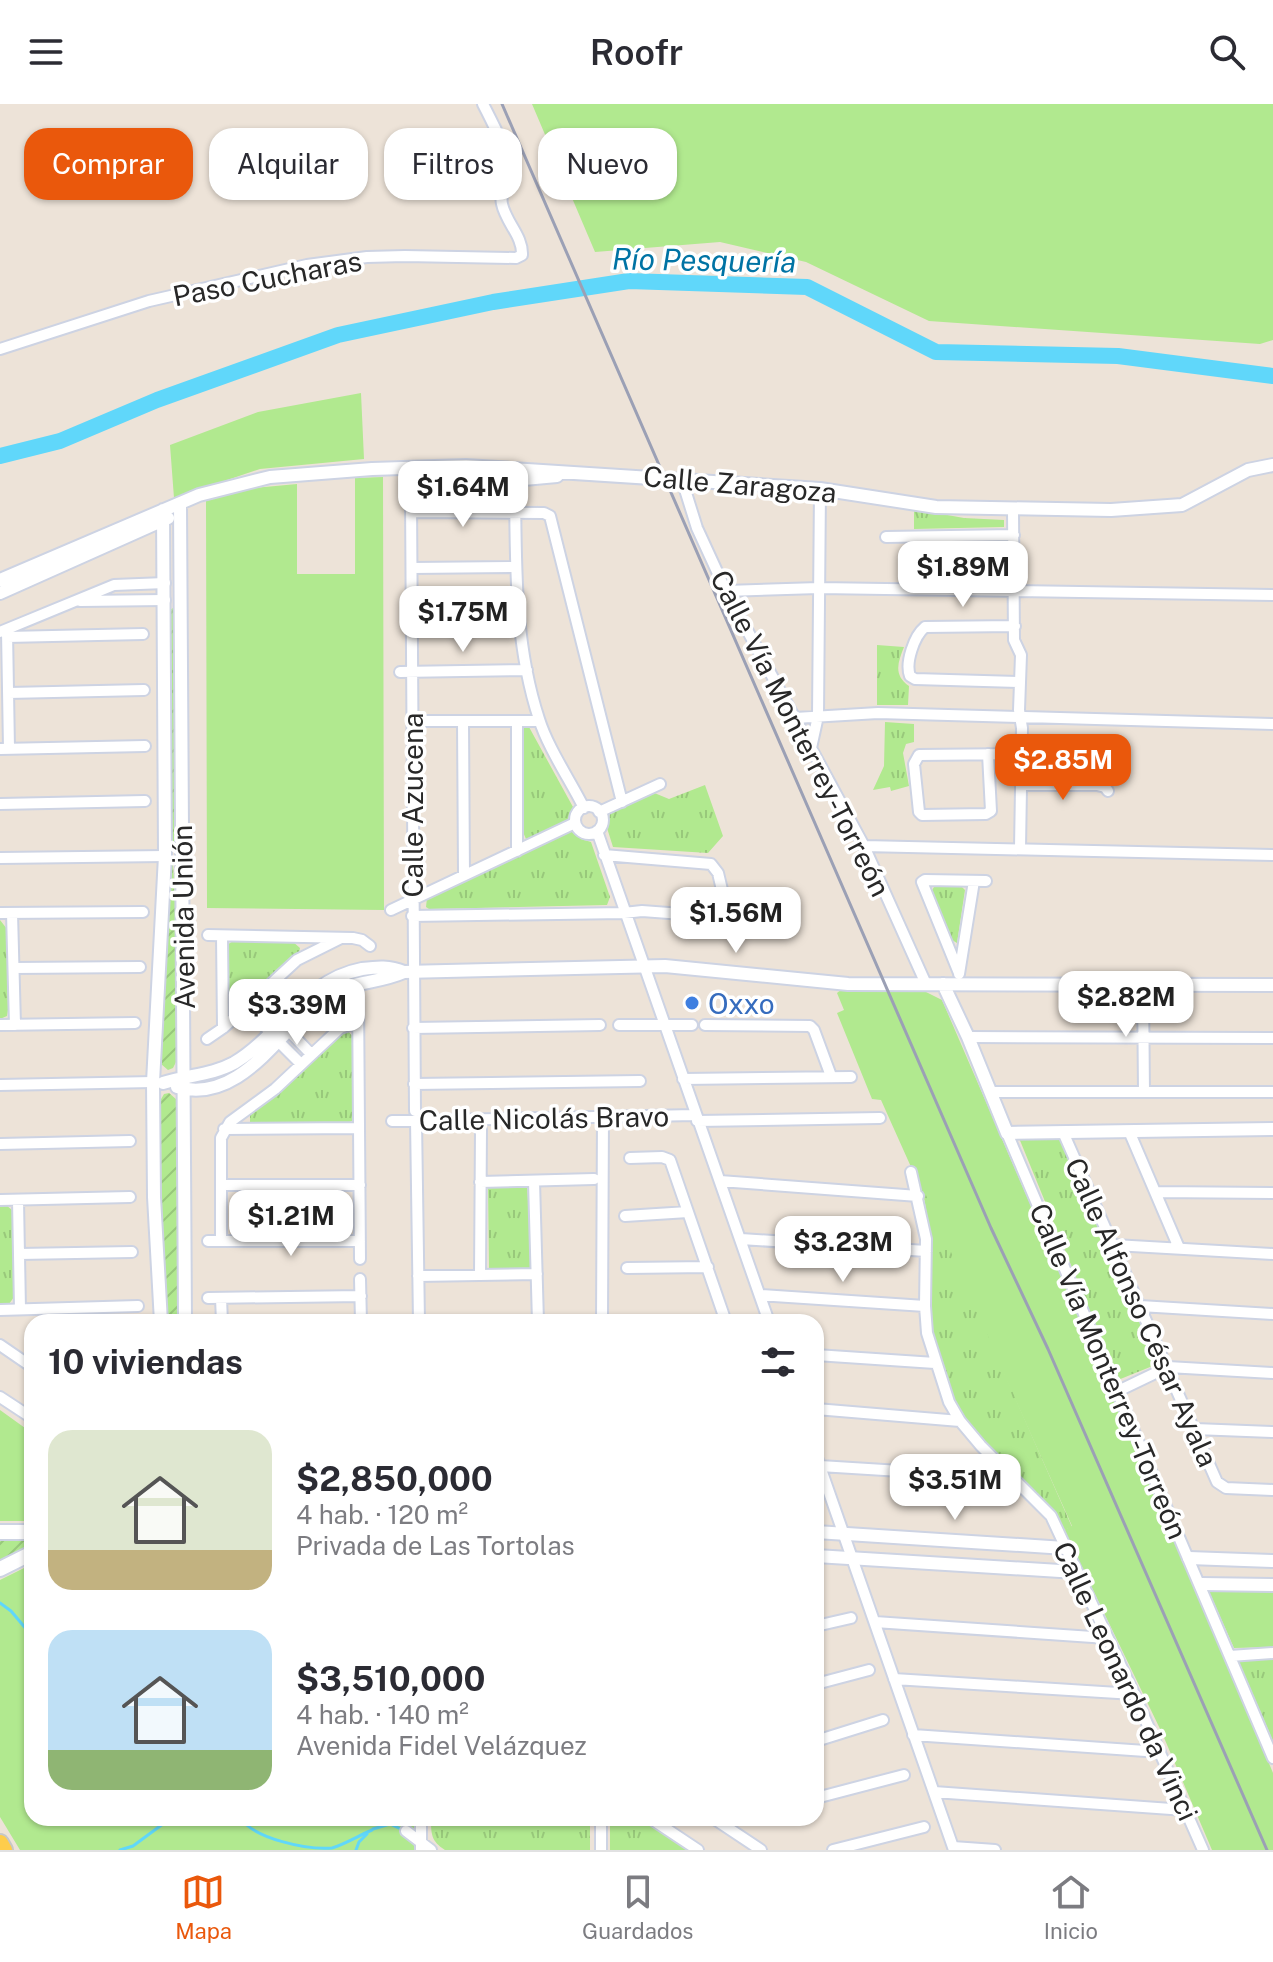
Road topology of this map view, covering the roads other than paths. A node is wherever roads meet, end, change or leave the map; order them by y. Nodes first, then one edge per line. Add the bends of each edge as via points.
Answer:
1 (483, 104) edge
2 (0, 349) edge
3 (1273, 465) edge
4 (400, 467) junction
5 (516, 468) junction
6 (563, 471) junction
7 (682, 480) junction
8 (515, 486) junction
9 (820, 489) junction
10 (411, 499) dead end
11 (180, 507) junction
12 (1013, 510) junction
13 (411, 512) junction
14 (516, 512) junction
15 (164, 515) junction
16 (144, 530) junction
17 (1014, 535) junction
18 (886, 537) dead end
19 (165, 542) junction
20 (516, 567) junction
21 (412, 568) junction
22 (0, 580) edge
23 (165, 583) junction
24 (180, 583) junction
25 (819, 588) junction
26 (1015, 590) junction
27 (726, 591) junction
28 (0, 593) edge
29 (1273, 595) edge
30 (165, 600) junction
31 (180, 600) junction
32 (74, 601) junction
33 (517, 614) junction
34 (410, 616) junction
35 (1015, 626) junction
36 (5, 633) edge
37 (143, 634) dead end
38 (527, 670) junction
39 (406, 671) junction
40 (1020, 682) junction
41 (144, 690) dead end
42 (8, 693) junction
43 (818, 716) junction
44 (795, 718) junction
45 (1020, 718) junction
46 (412, 721) junction
47 (463, 721) junction
48 (517, 721) junction
49 (539, 721) junction
50 (1273, 724) edge
51 (145, 746) dead end
52 (811, 748) junction
53 (4, 749) edge
54 (988, 754) junction
55 (1022, 754) junction
56 (660, 784) dead end
57 (1021, 785) junction
58 (1108, 791) dead end
59 (145, 801) dead end
60 (622, 802) junction
61 (0, 804) edge
62 (584, 808) junction
63 (599, 812) junction
64 (575, 823) junction
65 (597, 831) junction
66 (864, 846) junction
67 (1020, 848) junction
68 (517, 851) junction
69 (604, 855) junction
70 (1273, 855) edge
71 (165, 856) junction
72 (181, 856) junction
73 (0, 858) edge
74 (464, 875) junction
75 (412, 899) junction
76 (391, 910) dead end
77 (143, 912) dead end
78 (0, 913) edge
79 (12, 913) junction
80 (624, 913) junction
81 (412, 916) junction
82 (208, 935) dead end
83 (222, 936) junction
84 (341, 938) junction
85 (370, 946) dead end
86 (140, 967) dead end
87 (14, 968) junction
88 (643, 968) junction
89 (408, 972) junction
90 (959, 979) junction
91 (926, 984) junction
92 (943, 984) junction
93 (1273, 985) edge
94 (1143, 986) junction
95 (358, 993) dead end
96 (256, 998) junction
97 (246, 1007) junction
98 (358, 1022) junction
99 (135, 1023) dead end
100 (663, 1024) junction
101 (0, 1025) edge
102 (15, 1025) junction
103 (600, 1025) dead end
104 (619, 1025) dead end
105 (692, 1025) dead end
106 (705, 1025) dead end
107 (284, 1026) junction
108 (223, 1028) junction
109 (413, 1028) junction
110 (274, 1036) junction
111 (968, 1037) junction
112 (1143, 1038) junction
113 (1273, 1038) edge
114 (207, 1039) dead end
115 (311, 1054) junction
116 (301, 1064) junction
117 (831, 1076) junction
118 (851, 1077) dead end
119 (683, 1079) junction
120 (640, 1081) dead end
121 (158, 1082) junction
122 (185, 1082) junction
123 (414, 1084) junction
124 (0, 1085) edge
125 (990, 1092) junction
126 (1144, 1092) junction
127 (1273, 1092) edge
128 (415, 1116) junction
129 (603, 1116) junction
130 (696, 1118) junction
131 (880, 1118) dead end
132 (392, 1121) dead end
133 (359, 1128) junction
134 (224, 1129) junction
135 (481, 1129) dead end
136 (1273, 1129) edge
137 (1129, 1131) junction
138 (1063, 1132) junction
139 (1007, 1133) junction
140 (130, 1141) dead end
141 (0, 1144) edge
142 (630, 1158) dead end
143 (911, 1172) dead end
144 (594, 1179) dead end
145 (534, 1181) junction
146 (720, 1181) junction
147 (480, 1182) junction
148 (221, 1185) junction
149 (360, 1185) junction
150 (1156, 1192) junction
151 (1273, 1193) edge
152 (918, 1196) junction
153 (130, 1197) dead end
154 (0, 1200) edge
155 (18, 1200) junction
156 (688, 1212) junction
157 (625, 1216) dead end
158 (741, 1239) junction
159 (208, 1241) dead end
160 (221, 1241) junction
161 (360, 1241) junction
162 (1114, 1245) junction
163 (1179, 1248) junction
164 (926, 1251) junction
165 (132, 1252) dead end
166 (19, 1254) junction
167 (1273, 1254) edge
168 (360, 1259) dead end
169 (708, 1267) junction
170 (627, 1268) dead end
171 (537, 1274) junction
172 (480, 1275) junction
173 (418, 1276) junction
174 (360, 1279) dead end
175 (760, 1295) junction
176 (361, 1296) junction
177 (208, 1298) dead end
178 (221, 1298) junction
179 (138, 1306) dead end
180 (925, 1306) junction
181 (1140, 1306) junction
182 (20, 1309) junction
183 (0, 1310) edge
184 (161, 1314) edge
185 (185, 1314) edge
186 (222, 1314) edge
187 (361, 1314) edge
188 (419, 1314) edge
189 (538, 1314) edge
190 (602, 1314) edge
191 (723, 1314) edge
192 (766, 1314) edge
193 (1273, 1314) edge
194 (0, 1345) edge
195 (824, 1356) edge
196 (24, 1361) edge
197 (935, 1363) junction
198 (1168, 1367) junction
199 (1273, 1373) edge
200 (1116, 1392) junction
201 (0, 1397) edge
202 (824, 1410) edge
203 (24, 1413) edge
204 (960, 1421) junction
205 (1195, 1429) junction
206 (1273, 1432) edge
207 (824, 1462) edge
208 (824, 1478) edge
209 (1013, 1478) junction
210 (1273, 1490) edge
211 (0, 1532) edge
212 (24, 1532) edge
213 (824, 1532) edge
214 (843, 1533) junction
215 (1065, 1548) junction
216 (824, 1556) edge
217 (24, 1557) edge
218 (852, 1558) junction
219 (1189, 1558) junction
220 (1273, 1561) edge
221 (0, 1569) edge
222 (1076, 1572) junction
223 (1201, 1584) junction
224 (1273, 1585) edge
225 (851, 1618) dead end
226 (875, 1622) junction
227 (824, 1624) edge
228 (1107, 1638) junction
229 (1273, 1653) edge
230 (1230, 1656) junction
231 (869, 1670) dead end
232 (894, 1679) junction
233 (824, 1682) edge
234 (1134, 1694) junction
235 (883, 1720) dead end
236 (913, 1735) junction
237 (824, 1738) edge
238 (1160, 1752) junction
239 (1273, 1758) edge
240 (904, 1775) dead end
241 (934, 1792) junction
242 (824, 1796) edge
243 (1185, 1810) junction
244 (422, 1826) edge
245 (601, 1826) edge
246 (662, 1826) edge
247 (726, 1826) edge
248 (735, 1826) edge
249 (924, 1827) dead end
250 (406, 1831) dead end
251 (735, 1832) junction
252 (0, 1843) edge
253 (425, 1848) edge
254 (953, 1848) edge
255 (4, 1850) edge
256 (601, 1850) edge
257 (698, 1850) edge
258 (761, 1850) edge
259 (833, 1850) edge
260 (995, 1850) edge
261 (1203, 1850) edge

1 - 2 street, Paso Cucharas via 509,168 500,197 522,243 522,255 367,257 307,265 149,301
3 - 12 street, Calle Zaragoza via 1248,470 1172,507
4 - 5 street, Calle Zaragoza
4 - 8 street via 505,477
4 - 11 street, Calle Zaragoza via 270,477 199,495
5 - 6 street, Calle Zaragoza
5 - 8 street
6 - 7 street, Calle Zaragoza
6 - 8 street
7 - 9 street, Calle Zaragoza
7 - 27 street, Calle Vía Monterrey-Torreón
8 - 14 street
9 - 12 street, Calle Zaragoza via 936,507
9 - 25 street
10 - 13 street, Calle Azucena
11 - 15 street, Calle Zaragoza
11 - 24 street, Avenida Unión
12 - 17 street
13 - 14 street
13 - 21 street, Calle Azucena
14 - 20 street
14 - 60 street via 550,516
15 - 16 street, Calle Zaragoza
15 - 19 street, Avenida Unión
15 - 22 street, Calle Zaragoza
16 - 19 street
16 - 28 street, Calle Zaragoza
17 - 18 street
17 - 26 street
19 - 23 street, Avenida Unión
20 - 21 street
20 - 33 street
21 - 34 street, Calle Azucena
23 - 24 street
23 - 30 street, Avenida Unión
23 - 32 street via 114,585
24 - 31 street, Avenida Unión
25 - 26 street
25 - 27 street
25 - 43 street
26 - 29 street
26 - 35 street
27 - 44 street, Calle Vía Monterrey-Torreón
30 - 31 street
30 - 32 street
30 - 71 street, Avenida Unión
31 - 72 street, Avenida Unión
32 - 36 street
33 - 34 street
33 - 38 street
34 - 39 street, Calle Azucena
35 - 40 street
35 - 40 street via 925,627 907,668 915,679
36 - 37 street
36 - 42 street
38 - 39 street
38 - 49 street
39 - 46 street, Calle Azucena
40 - 45 street
41 - 42 street
42 - 53 street
43 - 44 street
43 - 45 street
43 - 52 street
44 - 52 street, Calle Vía Monterrey-Torreón
45 - 50 street
45 - 55 street
46 - 47 street
46 - 75 street, Calle Azucena
47 - 48 street
47 - 74 street
48 - 49 street
48 - 68 street
49 - 62 street
51 - 53 street
52 - 66 street, Calle Vía Monterrey-Torreón
54 - 54 street via 917,757 919,812 991,811
54 - 55 street
55 - 57 street
56 - 60 street
57 - 58 street via 1097,785
57 - 67 street
59 - 61 street
60 - 63 street
62 - 63 street
62 - 64 street
63 - 65 street
64 - 65 street via 584,833
64 - 68 street
65 - 69 street
66 - 67 street
66 - 91 street, Calle Vía Monterrey-Torreón
67 - 70 street
68 - 74 street
69 - 80 street
69 - 80 street via 711,864 718,873 727,916
71 - 72 street
71 - 73 street
71 - 121 street, Avenida Unión
72 - 122 street, Avenida Unión
74 - 75 street
75 - 76 street
75 - 81 street, Calle Azucena
77 - 79 street
78 - 79 street
79 - 87 street
80 - 81 street
80 - 88 street
81 - 89 street, Calle Azucena
82 - 83 street
83 - 84 street
83 - 108 street
84 - 85 street
84 - 96 street via 297,960
86 - 87 street
87 - 102 street
88 - 89 street
88 - 91 street via 848,984
88 - 100 street
89 - 107 street via 390,966 343,975 311,993
89 - 109 street, Calle Azucena
90 - 90 street via 922,882 925,880 980,881
90 - 92 street
90 - 94 street
91 - 92 street
92 - 111 street, Calle Vía Monterrey-Torreón
93 - 94 street
94 - 112 street
95 - 98 street
96 - 97 street
96 - 107 street
97 - 108 street
97 - 110 street
98 - 115 street via 340,1028
98 - 133 street
99 - 102 street
100 - 104 street
100 - 105 street
100 - 119 street
101 - 102 street
103 - 109 street
106 - 117 street via 810,1026
107 - 110 street
107 - 115 street
108 - 114 street
109 - 123 street, Calle Azucena
110 - 116 street
110 - 122 street via 236,1069
111 - 112 street
111 - 125 street, Calle Vía Monterrey-Torreón
112 - 113 street
112 - 126 street
115 - 116 street
116 - 134 street
117 - 118 street
117 - 119 street
119 - 130 street
120 - 123 street
121 - 122 street
121 - 124 street
121 - 184 street, Avenida Unión via 154,1197
122 - 185 street, Avenida Unión
123 - 128 street, Calle Azucena
125 - 126 street
125 - 139 street, Calle Vía Monterrey-Torreón
126 - 127 street
128 - 129 street, Calle Nicolás Bravo
128 - 132 street, Calle Nicolás Bravo
128 - 173 street, Calle Azucena
129 - 130 street, Calle Nicolás Bravo
129 - 190 street
130 - 131 street, Calle Nicolás Bravo
130 - 146 street
133 - 134 street
133 - 149 street
134 - 148 street
135 - 147 street
136 - 137 street
137 - 138 street
137 - 150 street
138 - 139 street
138 - 162 street, Calle Alfonso César Ayala
139 - 200 street, Calle Vía Monterrey-Torreón
140 - 141 street
142 - 156 street via 668,1158
143 - 152 street, Calle Leonardo da Vinci
144 - 145 street
145 - 147 street
145 - 171 street
146 - 152 street
146 - 158 street
147 - 172 street
148 - 149 street
148 - 160 street
149 - 161 street
150 - 151 street
150 - 163 street
152 - 164 street, Calle Leonardo da Vinci
153 - 155 street
154 - 155 street
155 - 166 street
156 - 157 street
156 - 169 street
158 - 164 street
158 - 175 street
159 - 160 street
160 - 161 street
161 - 168 street
162 - 163 street
162 - 181 street, Calle Alfonso César Ayala
163 - 167 street
164 - 180 street, Calle Leonardo da Vinci
165 - 166 street
166 - 182 street
169 - 170 street
169 - 191 street
171 - 172 street
171 - 189 street
172 - 173 street
173 - 188 street, Calle Azucena
174 - 176 street
175 - 180 street
175 - 192 street
176 - 178 street
176 - 187 street
177 - 178 street
178 - 186 street
179 - 182 street
180 - 197 street, Calle Leonardo da Vinci
181 - 193 street
181 - 198 street, Calle Alfonso César Ayala
182 - 183 street
194 - 196 street
195 - 197 street
197 - 204 street, Calle Leonardo da Vinci
198 - 199 street
198 - 200 street
198 - 205 street, Calle Alfonso César Ayala
200 - 219 street, Calle Vía Monterrey-Torreón
201 - 203 street
202 - 204 street
204 - 209 street, Calle Leonardo da Vinci
205 - 206 street
205 - 210 street, Calle Alfonso César Ayala via 1220,1486
207 - 209 street
208 - 214 street
209 - 215 street, Calle Leonardo da Vinci via 1051,1516
211 - 212 main road
213 - 214 street
214 - 215 street
214 - 218 street
215 - 222 street, Calle Leonardo da Vinci
216 - 218 street
217 - 221 main road
218 - 222 street
218 - 226 street
219 - 220 street
219 - 223 street, Calle Vía Monterrey-Torreón
222 - 228 street, Calle Leonardo da Vinci
223 - 224 street
223 - 230 street, Calle Vía Monterrey-Torreón
225 - 227 street
226 - 228 street
226 - 232 street
228 - 234 street, Calle Leonardo da Vinci
229 - 230 street
230 - 239 street, Calle Vía Monterrey-Torreón
231 - 233 street
232 - 234 street
232 - 236 street
234 - 238 street, Calle Leonardo da Vinci
235 - 237 street
236 - 238 street
236 - 241 street
238 - 243 street, Calle Leonardo da Vinci
240 - 242 street
241 - 243 street
241 - 254 street
243 - 261 street, Calle Leonardo da Vinci
244 - 253 street
245 - 256 street
246 - 257 street
247 - 251 street
248 - 251 street
249 - 259 street
250 - 253 street
251 - 258 street
252 - 255 main road
254 - 260 street

